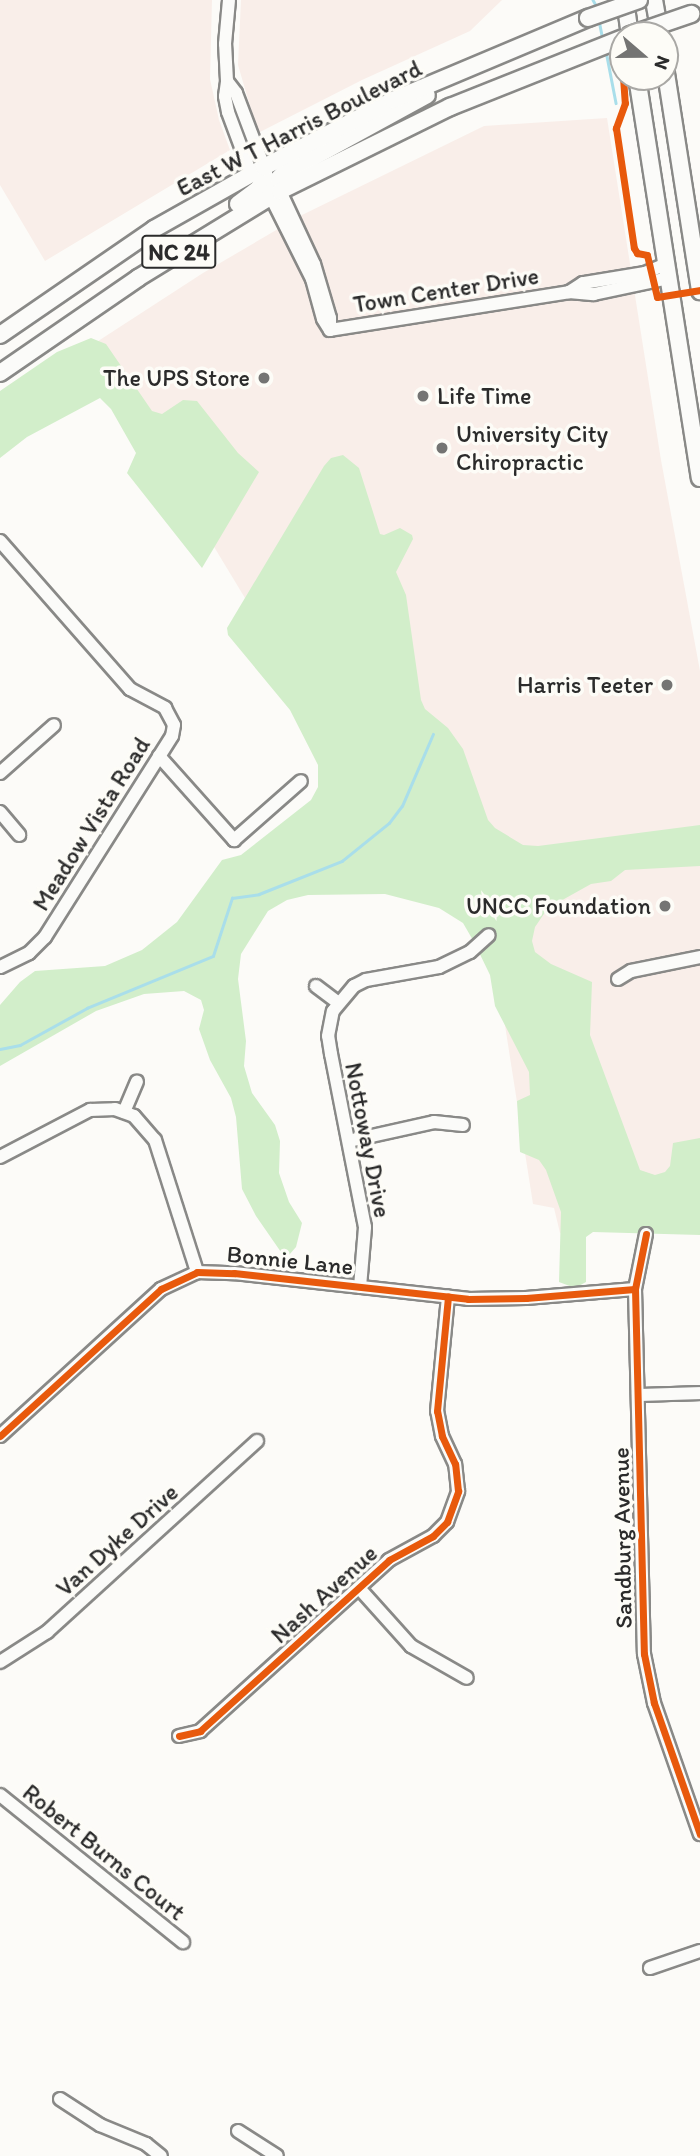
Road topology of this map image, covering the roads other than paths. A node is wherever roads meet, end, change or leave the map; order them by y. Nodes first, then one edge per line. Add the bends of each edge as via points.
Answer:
1 (229, 0) edge
2 (625, 0) edge
3 (639, 0) edge
4 (654, 0) edge
5 (697, 12) edge
6 (628, 21) edge
7 (658, 21) edge
8 (671, 21) edge
9 (609, 42) edge
10 (464, 70) junction
11 (639, 91) edge
12 (669, 91) edge
13 (258, 170) junction
14 (682, 173) junction
15 (275, 194) junction
16 (700, 220) edge
17 (698, 259) edge
18 (668, 271) junction
19 (138, 278) junction
20 (700, 291) edge
21 (33, 311) junction
22 (0, 335) edge
23 (0, 346) edge
24 (0, 373) edge
25 (700, 478) edge
26 (0, 541) edge
27 (54, 725) dead end
28 (159, 756) junction
29 (0, 773) edge
30 (301, 781) dead end
31 (0, 812) edge
32 (19, 835) dead end
33 (489, 935) dead end
34 (700, 957) edge
35 (0, 967) edge
36 (618, 979) dead end
37 (316, 986) dead end
38 (337, 1002) junction
39 (137, 1083) dead end
40 (124, 1112) junction
41 (463, 1125) dead end
42 (349, 1141) junction
43 (0, 1157) edge
44 (646, 1234) dead end
45 (197, 1272) junction
46 (360, 1287) junction
47 (635, 1289) junction
48 (448, 1297) junction
49 (700, 1393) edge
50 (638, 1395) junction
51 (0, 1436) edge
52 (257, 1441) dead end
53 (359, 1588) junction
54 (0, 1662) edge
55 (467, 1678) dead end
56 (179, 1736) dead end
57 (0, 1795) edge
58 (700, 1834) edge
59 (183, 1942) dead end
60 (700, 1951) edge
61 (650, 1968) dead end
62 (60, 2099) dead end
63 (238, 2131) dead end
64 (161, 2156) edge
65 (277, 2156) edge

1 - 13 street via 227,81 236,93
2 - 6 main road
3 - 10 main road, East W T Harris Boulevard / NC 24, bridge
4 - 7 main road
5 - 8 main road, bridge
9 - 15 main road, East W T Harris Boulevard / NC 24 via 450,107
10 - 13 main road, East W T Harris Boulevard / NC 24 via 393,100
10 - 15 main road via 283,174 275,182
11 - 18 main road
12 - 14 main road
13 - 19 main road via 264,178 256,193 183,238
13 - 21 main road, East W T Harris Boulevard / NC 24 via 154,229
14 - 16 main road
14 - 17 main road
15 - 18 street, Town Center Drive via 330,330 569,292 594,294
15 - 19 main road, East W T Harris Boulevard / NC 24
17 - 18 main road
17 - 20 main road
18 - 25 main road
19 - 24 main road, East W T Harris Boulevard / NC 24
21 - 22 main road, East W T Harris Boulevard / NC 24
21 - 23 main road
26 - 28 street, Meadow Vista Road via 131,689 169,712 174,730
27 - 29 street
28 - 30 street via 234,840
28 - 35 street, Meadow Vista Road via 45,937 29,953
31 - 32 street
33 - 38 street via 455,961 366,980
34 - 36 street via 631,971
37 - 38 street
38 - 42 street, Nottoway Drive via 328,1036
39 - 40 street
40 - 43 street via 103,1108 84,1112
40 - 45 street via 144,1124 155,1140
41 - 42 street via 434,1122
42 - 46 street, Nottoway Drive via 365,1227
44 - 47 street, Sandburg Avenue
45 - 46 street, Bonnie Lane
45 - 51 street, Bonnie Lane via 161,1289
46 - 48 street, Bonnie Lane
47 - 48 street, Bonnie Lane via 507,1299
47 - 50 street, Sandburg Avenue
48 - 53 street, Nash Avenue via 437,1411 458,1477 456,1504 433,1536 389,1560
49 - 50 street
50 - 58 street, Sandburg Avenue via 645,1667
52 - 54 street, Van Dyke Drive via 47,1632
53 - 55 street via 411,1646
53 - 56 street, Nash Avenue via 200,1731
57 - 59 street, Robert Burns Court
60 - 61 street
62 - 64 street
63 - 65 street

